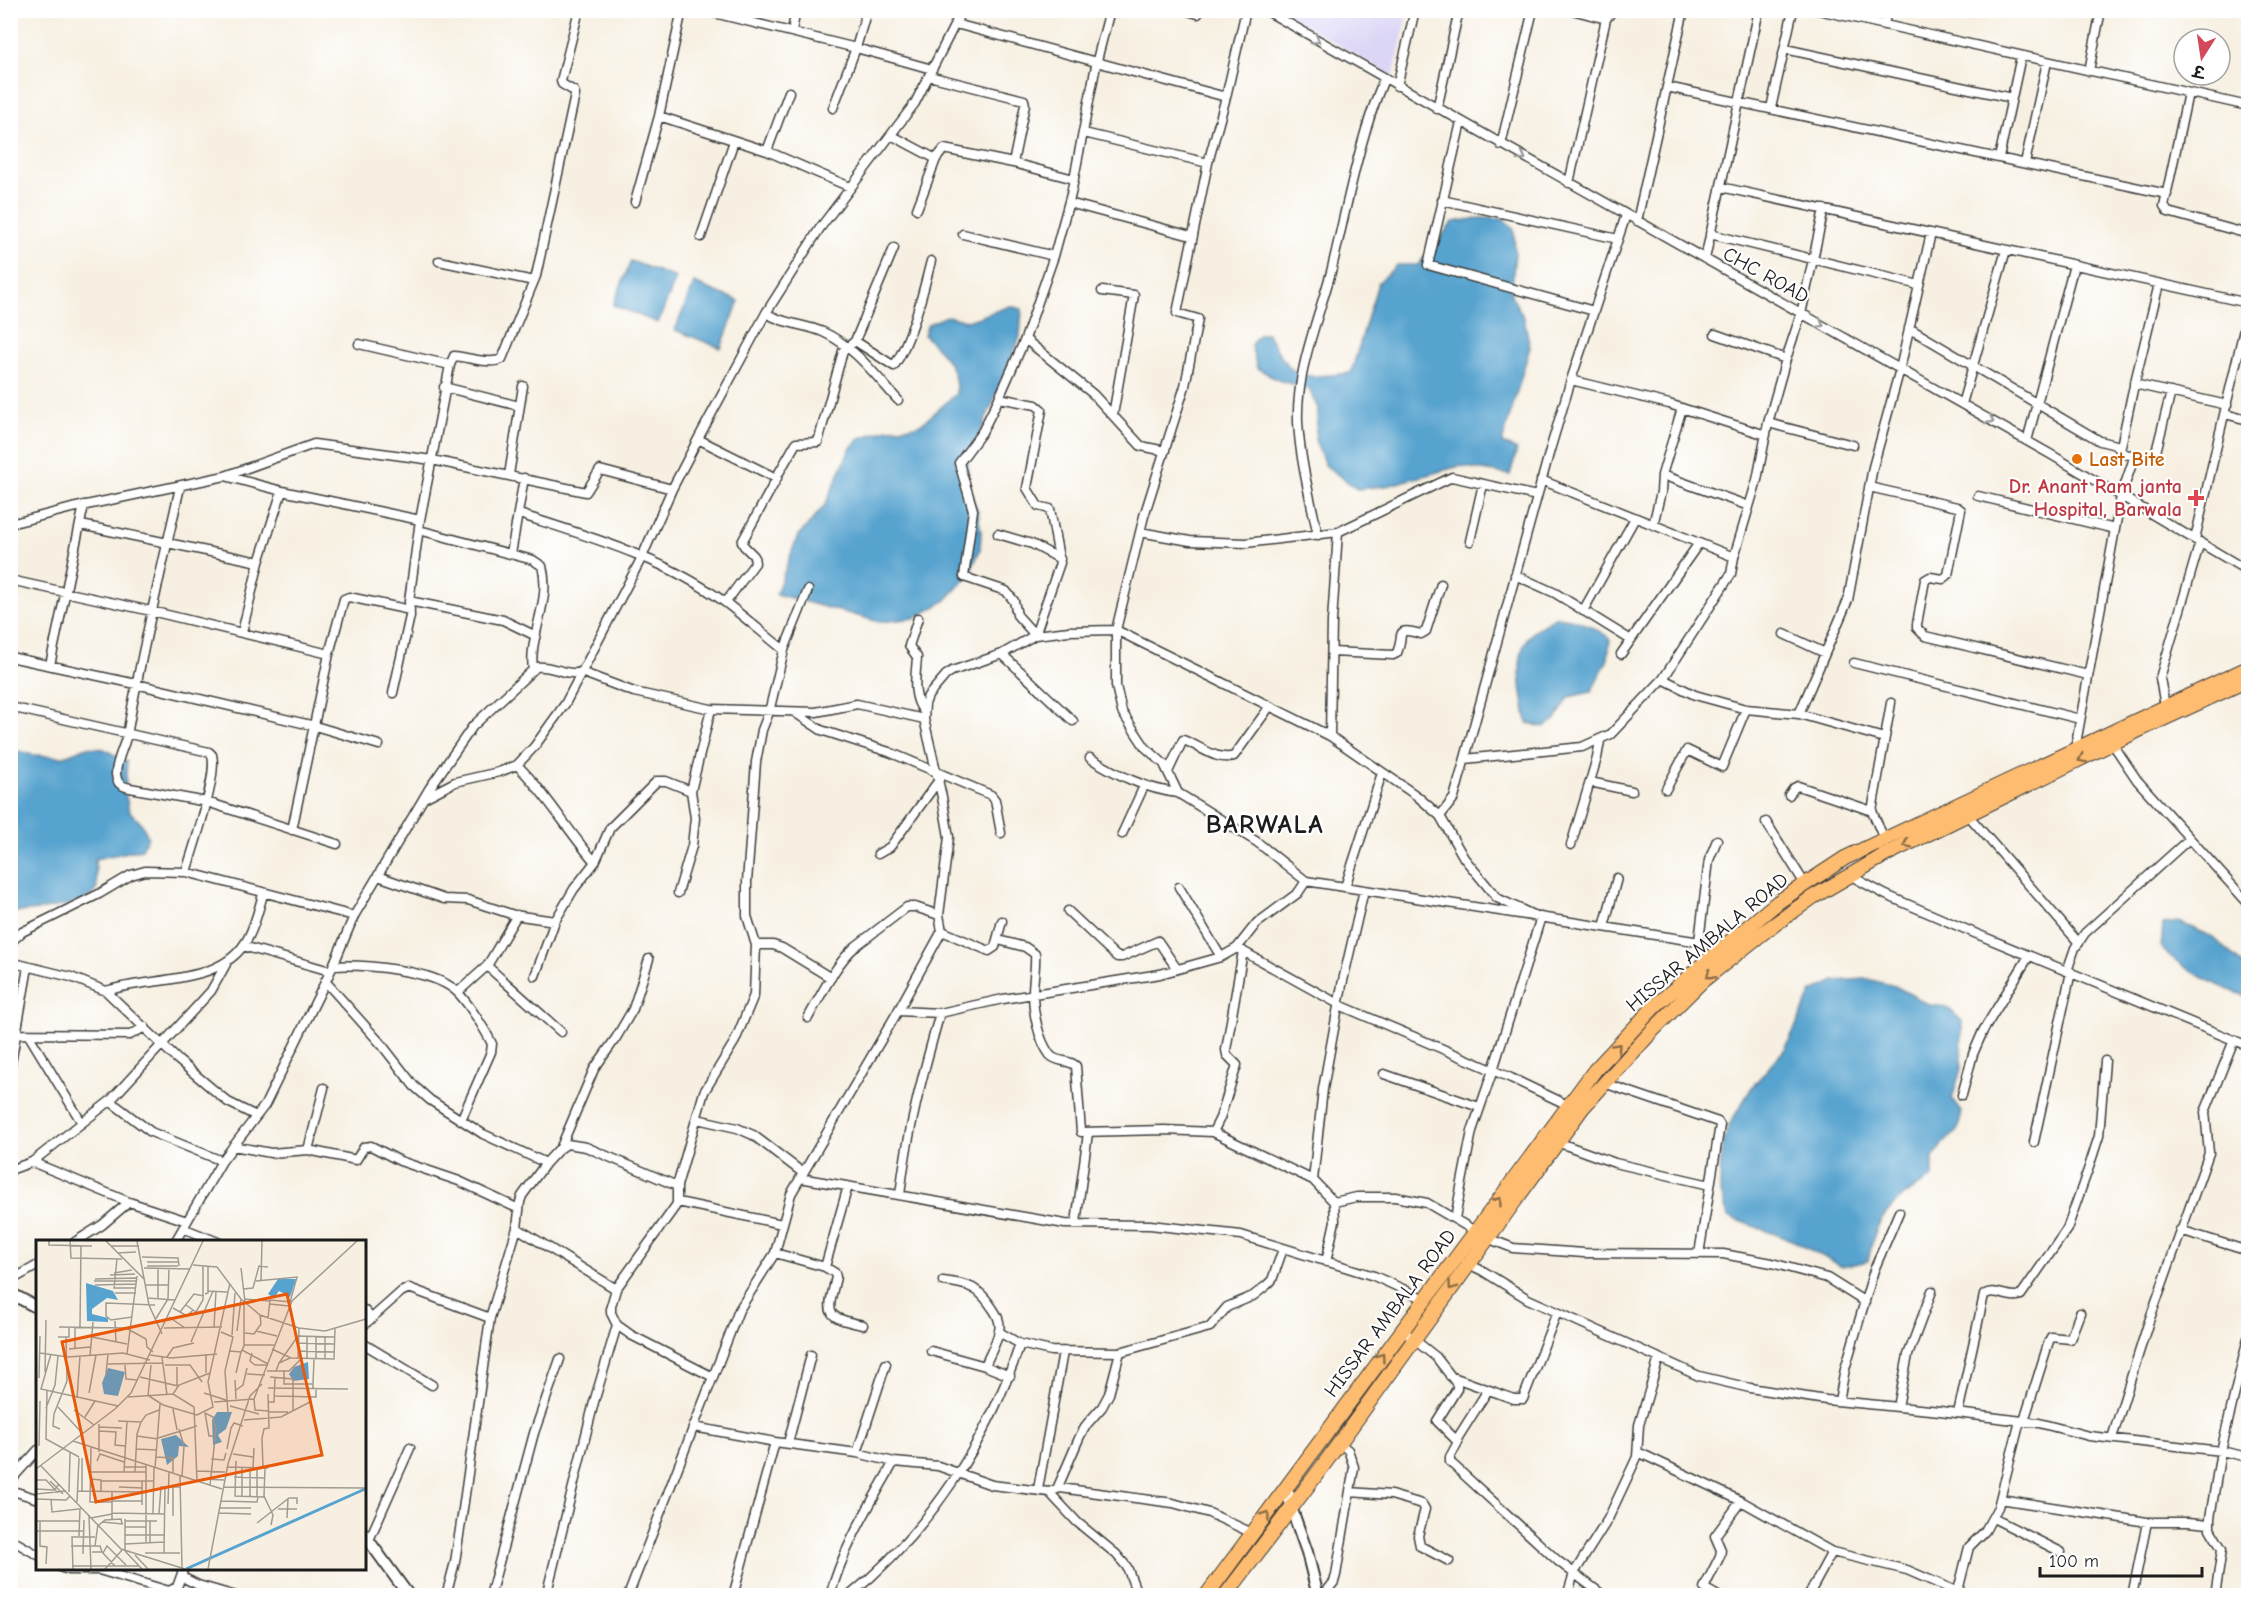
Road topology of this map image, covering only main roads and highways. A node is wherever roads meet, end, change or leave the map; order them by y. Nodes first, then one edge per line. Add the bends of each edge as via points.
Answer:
1 (2248, 668) edge
2 (2248, 680) edge
3 (1574, 1108) junction
4 (1481, 1234) junction
5 (1226, 1595) edge
6 (1206, 1596) edge

3 -> 1 main road, HISSAR AMBALA ROAD via 1595,1070 1655,1006 1778,902 1805,884 1845,858
2 -> 3 main road, HISSAR AMBALA ROAD via 1885,855 1813,897 1693,990 1604,1083
4 -> 3 main road, HISSAR AMBALA ROAD
3 - 4 main road, HISSAR AMBALA ROAD via 1557,1142
4 -> 5 main road, HISSAR AMBALA ROAD via 1468,1264
6 -> 4 main road, HISSAR AMBALA ROAD via 1455,1258

